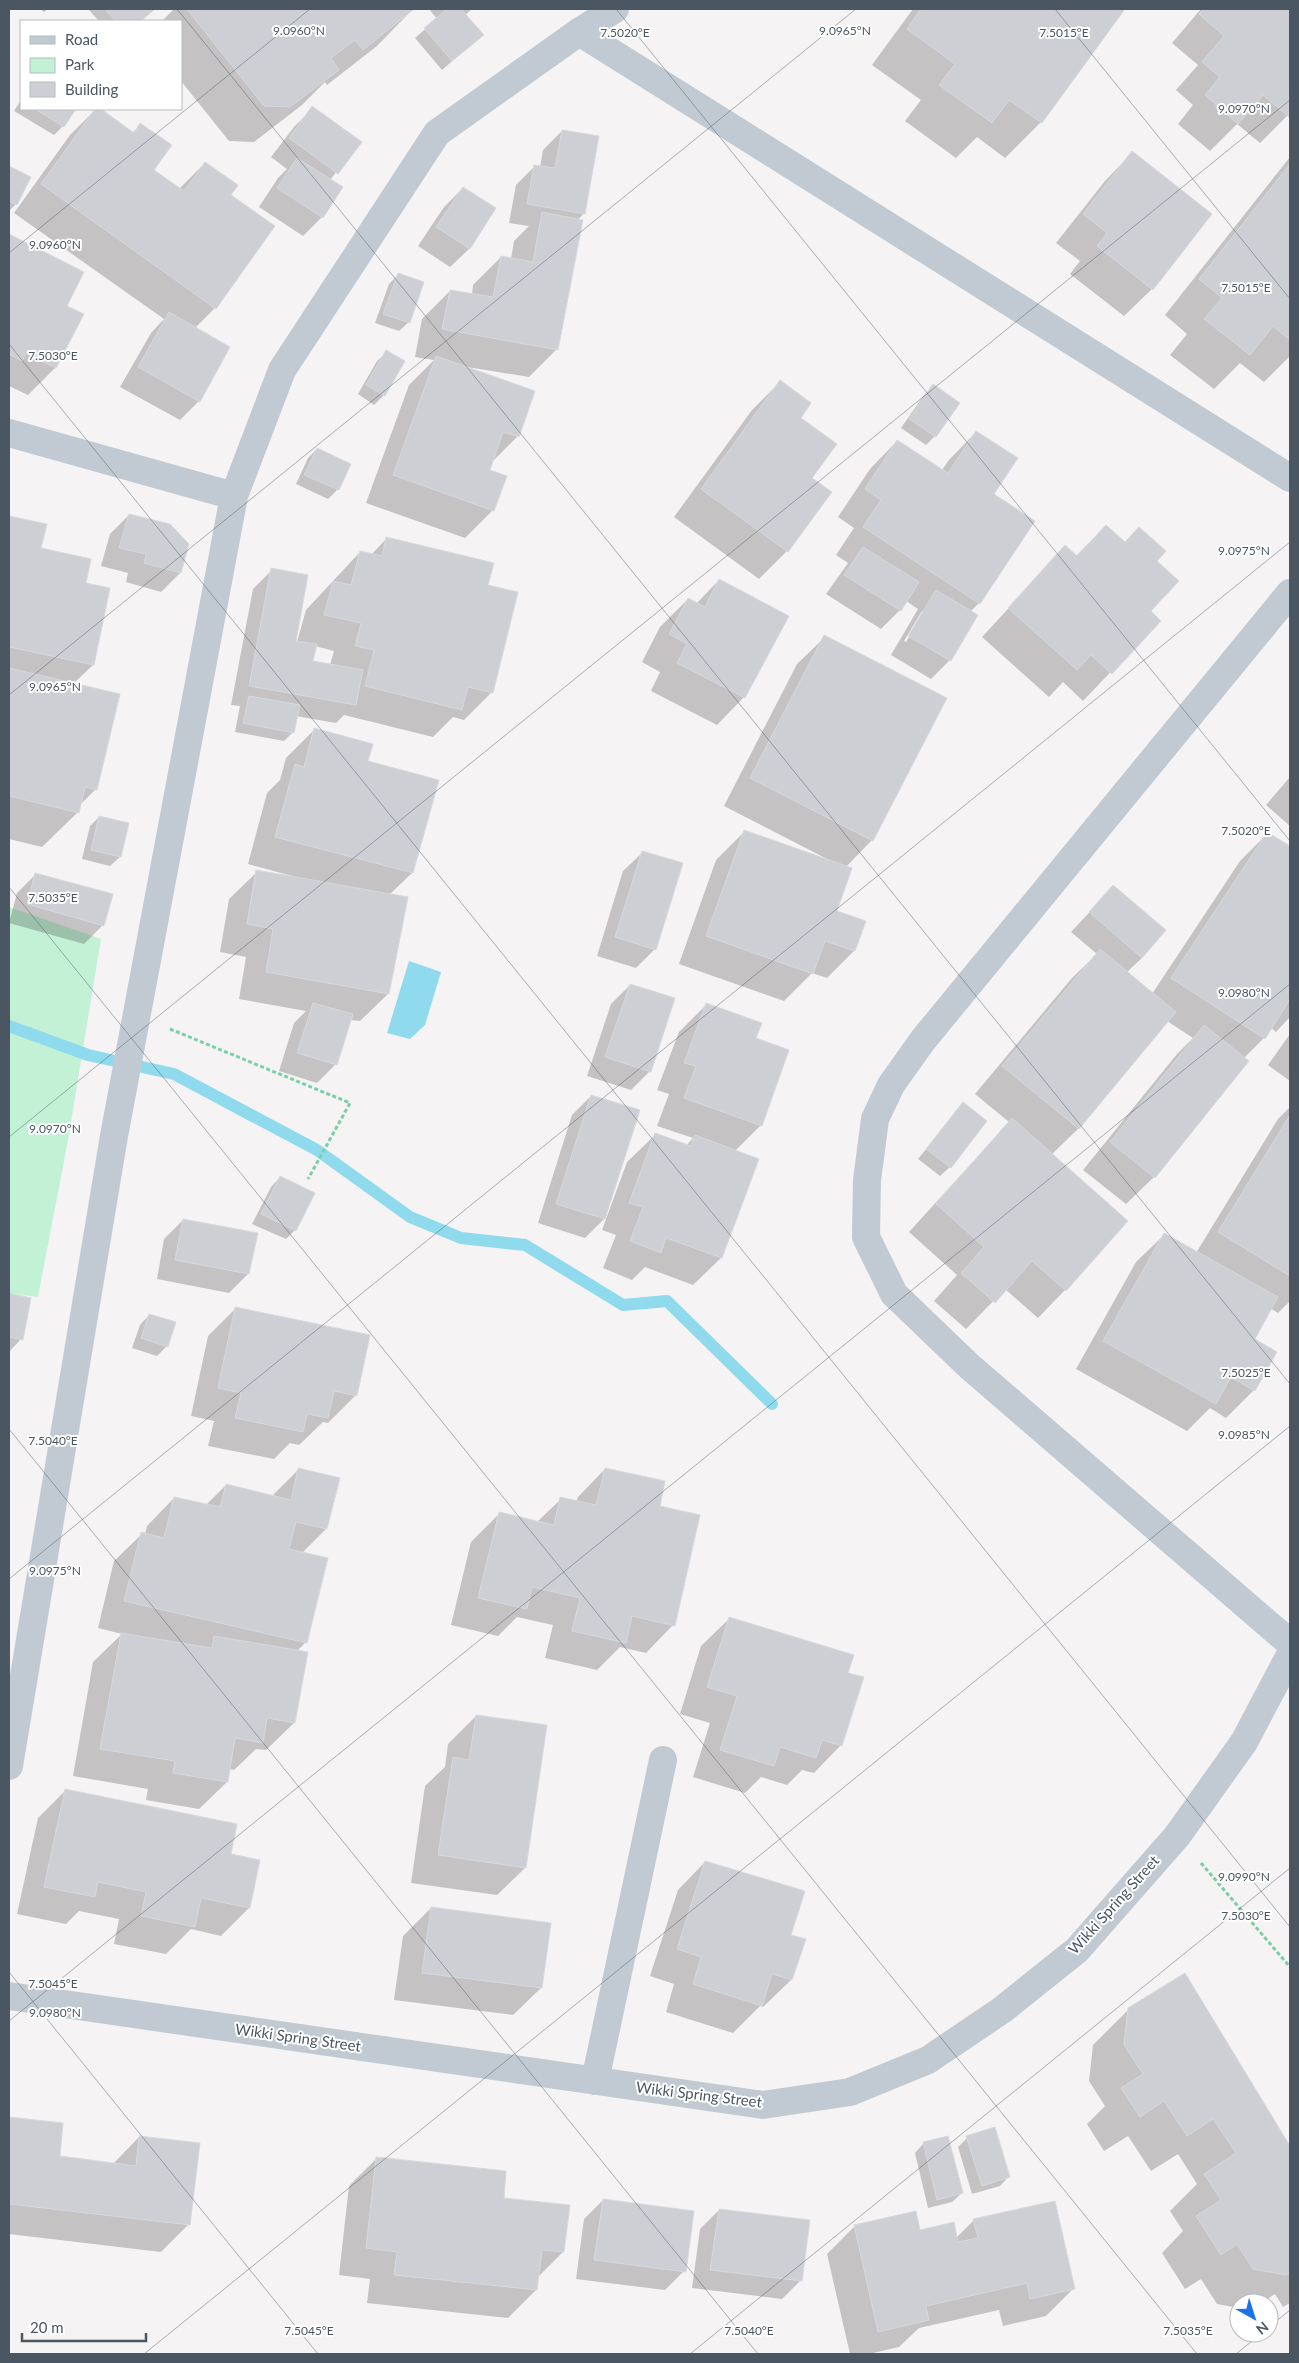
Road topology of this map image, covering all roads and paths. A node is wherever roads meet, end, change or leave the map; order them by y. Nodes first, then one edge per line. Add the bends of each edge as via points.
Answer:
1 (615, 9) edge
2 (579, 32) junction
3 (9, 433) edge
4 (1290, 478) edge
5 (234, 496) junction
6 (1290, 593) edge
7 (139, 1004) junction
8 (308, 1179) dead end
9 (1290, 1643) edge
10 (1290, 1655) edge
11 (663, 1760) dead end
12 (9, 1766) edge
13 (1177, 1836) junction
14 (1290, 1967) edge
15 (9, 1996) edge
16 (595, 2081) junction

1 - 2 street
2 - 4 street
2 - 5 street via 437,133 282,370
3 - 5 street
5 - 7 street
6 - 9 street via 923,1040 891,1085 875,1118 867,1180 866,1237 894,1294 969,1366
7 - 8 path via 350,1103
7 - 12 street
10 - 13 street, Wikki Spring Street via 1244,1742
11 - 16 street
13 - 14 path
13 - 16 street, Wikki Spring Street via 1077,1950 1002,2010 928,2060 850,2092 763,2105
15 - 16 street, Wikki Spring Street

